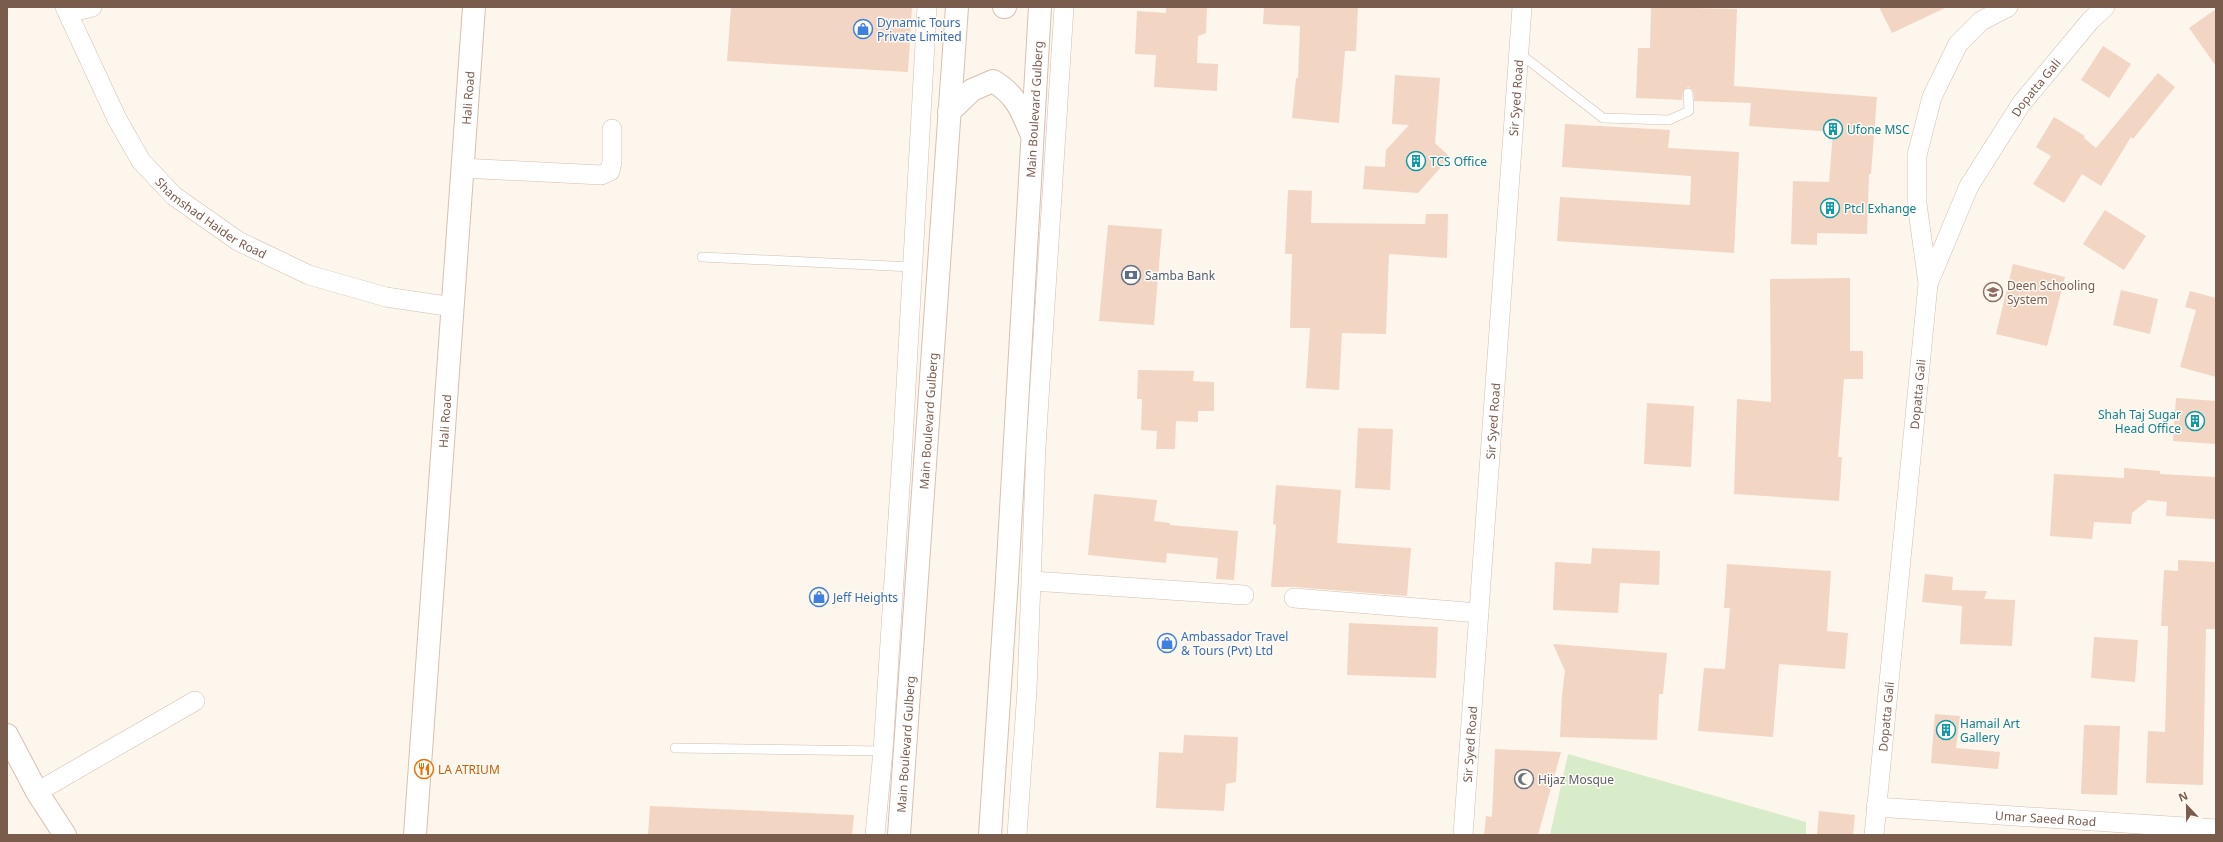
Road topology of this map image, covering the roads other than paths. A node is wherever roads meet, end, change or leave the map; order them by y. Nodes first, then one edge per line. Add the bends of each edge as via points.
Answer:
1 (92, 7) edge
2 (474, 7) edge
3 (928, 7) edge
4 (957, 7) edge
5 (1040, 7) edge
6 (1064, 7) edge
7 (1522, 7) edge
8 (2008, 7) edge
9 (2105, 7) edge
10 (66, 10) edge
11 (1518, 53) junction
12 (1688, 93) dead end
13 (950, 112) junction
14 (612, 129) dead end
15 (1033, 137) junction
16 (462, 168) junction
17 (702, 257) dead end
18 (912, 267) junction
19 (1928, 284) junction
20 (453, 307) junction
21 (1032, 581) junction
22 (1244, 595) dead end
23 (1294, 598) dead end
24 (1479, 613) junction
25 (195, 701) dead end
26 (7, 735) edge
27 (675, 748) dead end
28 (883, 751) junction
29 (37, 792) junction
30 (1876, 807) junction
31 (2216, 829) edge
32 (65, 835) edge
33 (415, 835) edge
34 (875, 835) edge
35 (898, 835) edge
36 (990, 835) edge
37 (1017, 835) edge
38 (1463, 835) edge
39 (1874, 835) edge

1 - 10 street
2 - 16 main road, Hali Road
3 - 18 street
4 - 13 main road, Main Boulevard Gulberg
5 - 15 main road, Main Boulevard Gulberg
6 - 21 street via 1036,446
7 - 11 street, Sir Syed Road
8 - 19 street via 1981,21 1958,44 1932,96 1917,155 1917,204
9 - 19 street, Dopatta Gali via 2090,21 2021,104 1969,186
10 - 20 street, Shamshad Haider Road via 117,119 141,161 174,196 238,241 309,275 386,297
11 - 12 lane via 1603,118 1669,120 1689,111
11 - 24 street, Sir Syed Road
13 - 15 main road via 972,90 993,81 1008,90 1021,110
13 - 35 main road, Main Boulevard Gulberg
14 - 16 street via 610,171 601,175
15 - 36 main road, Main Boulevard Gulberg
16 - 20 main road, Hali Road
17 - 18 lane
18 - 28 street
19 - 30 street, Dopatta Gali
20 - 33 main road, Hali Road
21 - 22 street
21 - 37 street
23 - 24 street
24 - 38 street, Sir Syed Road
25 - 29 street
26 - 29 main road
27 - 28 lane
28 - 34 street
29 - 32 main road
30 - 31 street, Umar Saeed Road
30 - 39 street, Dopatta Gali

